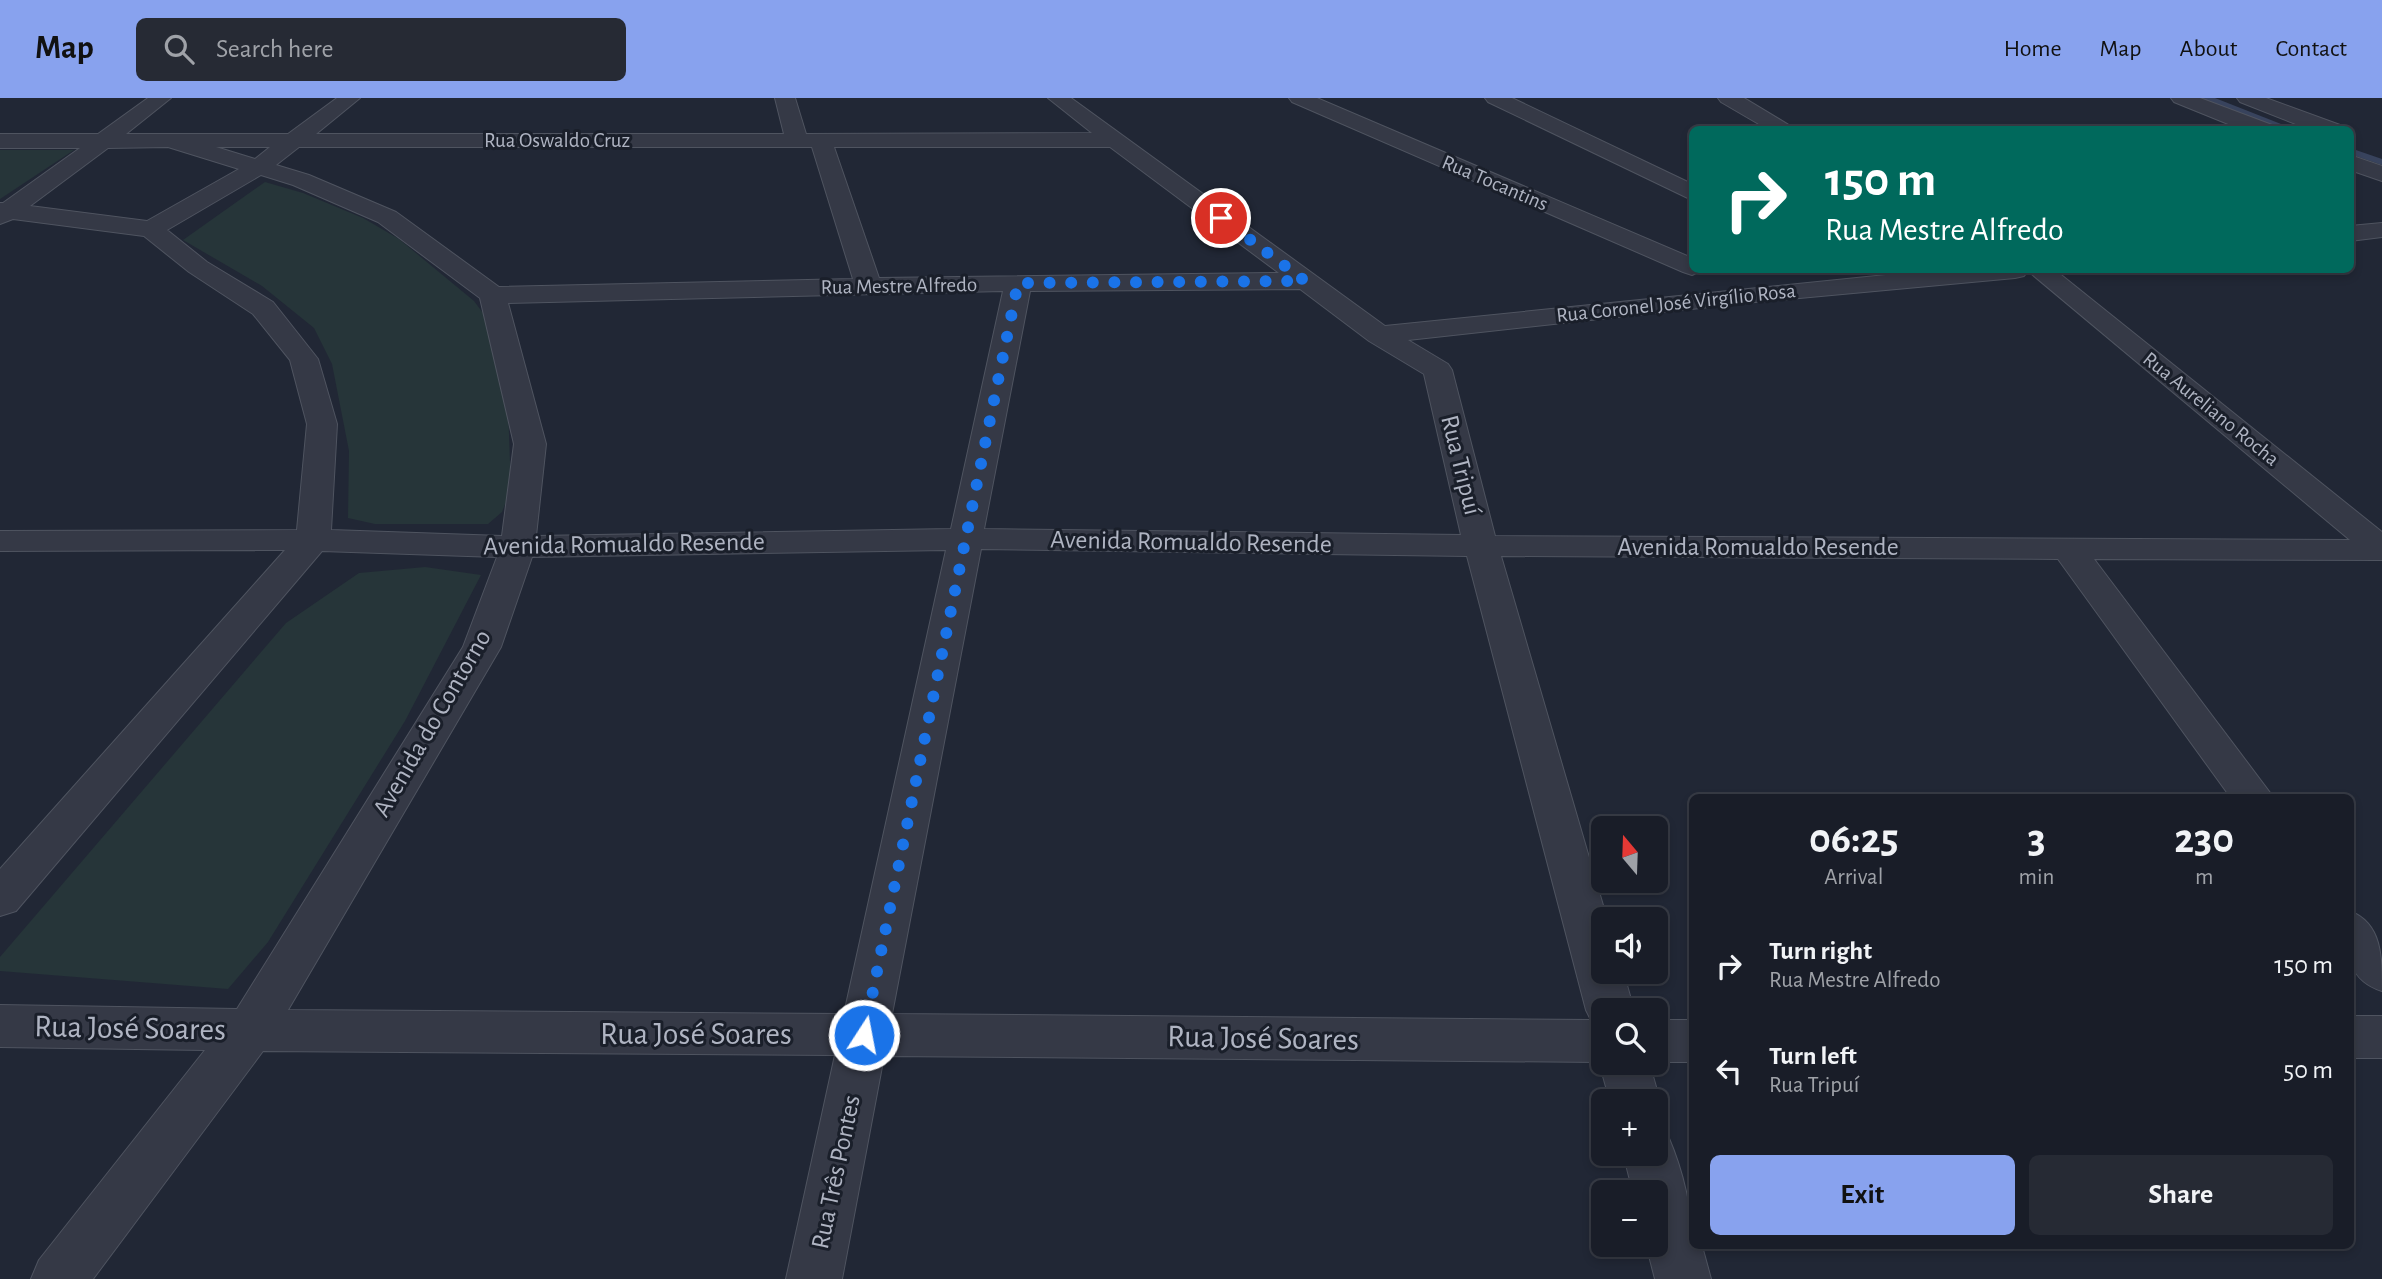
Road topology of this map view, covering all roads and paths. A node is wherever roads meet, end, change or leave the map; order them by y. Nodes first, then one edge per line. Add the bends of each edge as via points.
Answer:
1 (161, 98) edge
2 (350, 98) edge
3 (785, 98) edge
4 (1058, 98) edge
5 (1298, 98) edge
6 (1495, 98) edge
7 (1728, 98) edge
8 (2181, 98) edge
9 (2247, 98) edge
10 (1779, 126) edge
11 (2254, 126) edge
12 (2321, 126) edge
13 (796, 139) junction
14 (104, 140) junction
15 (167, 140) junction
16 (821, 140) junction
17 (1115, 140) junction
18 (0, 141) edge
19 (291, 141) junction
20 (359, 141) junction
21 (2354, 164) edge
22 (260, 166) junction
23 (2382, 174) edge
24 (301, 180) junction
25 (1689, 191) edge
26 (3, 212) edge
27 (151, 229) junction
28 (2382, 230) edge
29 (2354, 234) edge
30 (1689, 266) edge
31 (1705, 273) edge
32 (1860, 273) edge
33 (1981, 273) edge
34 (2043, 273) edge
35 (1305, 281) junction
36 (1879, 282) junction
37 (1018, 283) junction
38 (869, 288) junction
39 (1755, 294) junction
40 (492, 295) junction
41 (1379, 335) junction
42 (966, 539) junction
43 (313, 540) junction
44 (0, 541) edge
45 (1481, 546) junction
46 (518, 547) junction
47 (2068, 548) junction
48 (2382, 549) edge
49 (2250, 794) edge
50 (0, 899) edge
51 (2354, 934) edge
52 (2382, 972) edge
53 (1607, 998) edge
54 (0, 1026) edge
55 (250, 1030) junction
56 (864, 1035) junction
57 (2354, 1037) edge
58 (2382, 1037) edge
59 (1591, 1041) edge
60 (1668, 1041) edge
61 (1689, 1041) edge
62 (1653, 1166) edge
63 (59, 1279) edge
64 (814, 1279) edge
65 (1683, 1279) edge

1 - 14 street
2 - 19 street
3 - 13 street
4 - 17 street, Rua Tripuí
5 - 30 street, Rua Tocantins
6 - 25 street
7 - 10 street
8 - 11 street
9 - 12 street
13 - 16 street, Rua Oswaldo Cruz
13 - 20 street, Rua Oswaldo Cruz
14 - 15 street, Rua Oswaldo Cruz
14 - 18 street, Rua Oswaldo Cruz
14 - 26 street
15 - 19 street, Rua Oswaldo Cruz
15 - 22 street
16 - 17 street, Rua Oswaldo Cruz
16 - 38 street
17 - 35 street, Rua Tripuí
19 - 20 street, Rua Oswaldo Cruz
19 - 22 street
20 - 24 street via 319,159
21 - 23 street
22 - 24 street
22 - 27 street
24 - 40 street via 387,218
26 - 27 street
27 - 43 street via 198,267 263,308 304,359 322,424
28 - 29 street
31 - 39 street
32 - 36 street
33 - 36 street, Rua Coronel José Virgílio Rosa
34 - 48 street, Rua Aureliano Rocha
35 - 37 street, Rua Mestre Alfredo
35 - 41 street, Rua Tripuí
36 - 39 street, Rua Coronel José Virgílio Rosa
37 - 38 street, Rua Mestre Alfredo
37 - 42 street, Rua Três Pontes
38 - 40 street, Rua Mestre Alfredo
39 - 41 street, Rua Coronel José Virgílio Rosa
40 - 46 street, Avenida do Contorno via 530,443
41 - 45 street, Rua Tripuí via 1438,370
42 - 45 street, Avenida Romualdo Resende
42 - 46 street, Avenida Romualdo Resende
42 - 56 street, Rua Três Pontes
43 - 44 street, Avenida Romualdo Resende
43 - 46 street, Avenida Romualdo Resende
43 - 50 street
45 - 47 street, Avenida Romualdo Resende
45 - 53 street, Rua Tripuí
46 - 55 street, Avenida do Contorno via 482,647
47 - 48 street, Avenida Romualdo Resende
47 - 49 street
51 - 52 street
54 - 55 street, Rua José Soares
55 - 56 street, Rua José Soares
55 - 63 street, Avenida do Contorno
56 - 59 street, Rua José Soares
56 - 64 street, Rua Três Pontes
57 - 58 street
60 - 61 street
62 - 65 street

